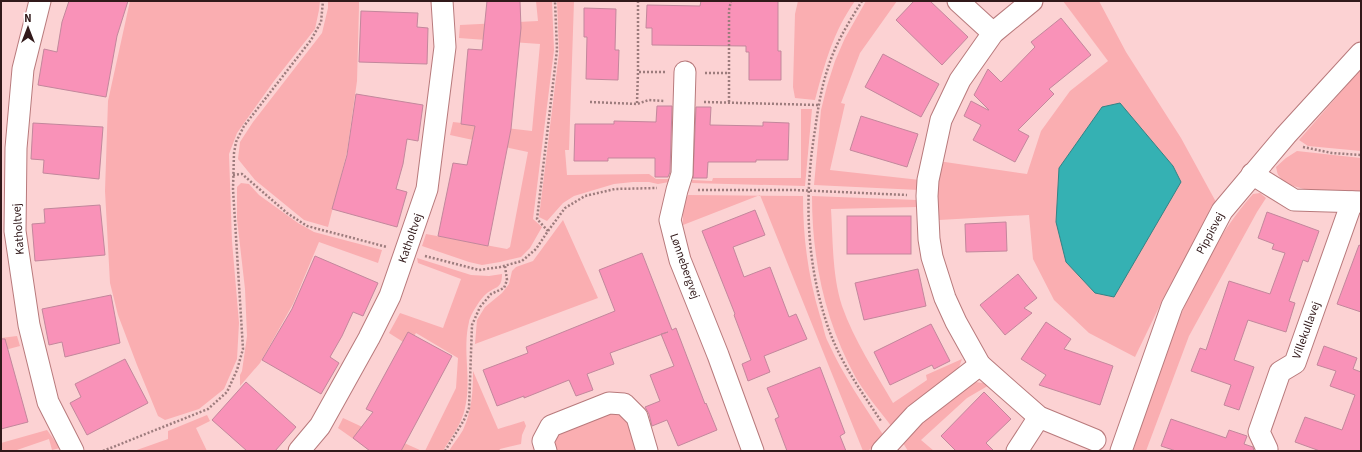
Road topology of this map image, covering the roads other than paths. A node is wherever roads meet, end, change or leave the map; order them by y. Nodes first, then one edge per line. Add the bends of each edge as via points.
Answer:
1 (40, 1) edge
2 (442, 1) edge
3 (958, 1) edge
4 (1032, 1) edge
5 (993, 33) junction
6 (1361, 53) edge
7 (685, 72) road end
8 (1252, 174) junction
9 (1356, 202) edge
10 (980, 365) junction
11 (1039, 417) junction
12 (1095, 440) dead end
13 (887, 445) edge
14 (74, 451) edge
15 (299, 451) edge
16 (546, 451) edge
17 (647, 451) edge
18 (753, 451) edge
19 (1017, 451) edge
20 (1121, 451) edge
21 (1266, 451) edge

1 - 14 street, Katholtvej via 23,69 16,148 16,231 29,325 48,402
2 - 15 street, Katholtvej via 445,47 427,189 390,296 320,426
3 - 5 street
4 - 5 street
5 - 10 street via 960,80 941,120 927,196 929,239 937,274 956,322
6 - 8 street, Pippisvej
7 - 18 street, Lønnebergvej via 682,174 670,220 676,245
8 - 9 street, Villekullavej via 1294,200
8 - 20 street, Pippisvej via 1222,211 1172,306
9 - 21 street, Villekullavej via 1296,363 1280,372 1259,432
10 - 11 street
10 - 13 street via 915,415
11 - 12 street
11 - 19 street
16 - 17 street via 543,441 551,426 609,403 624,404 637,417

